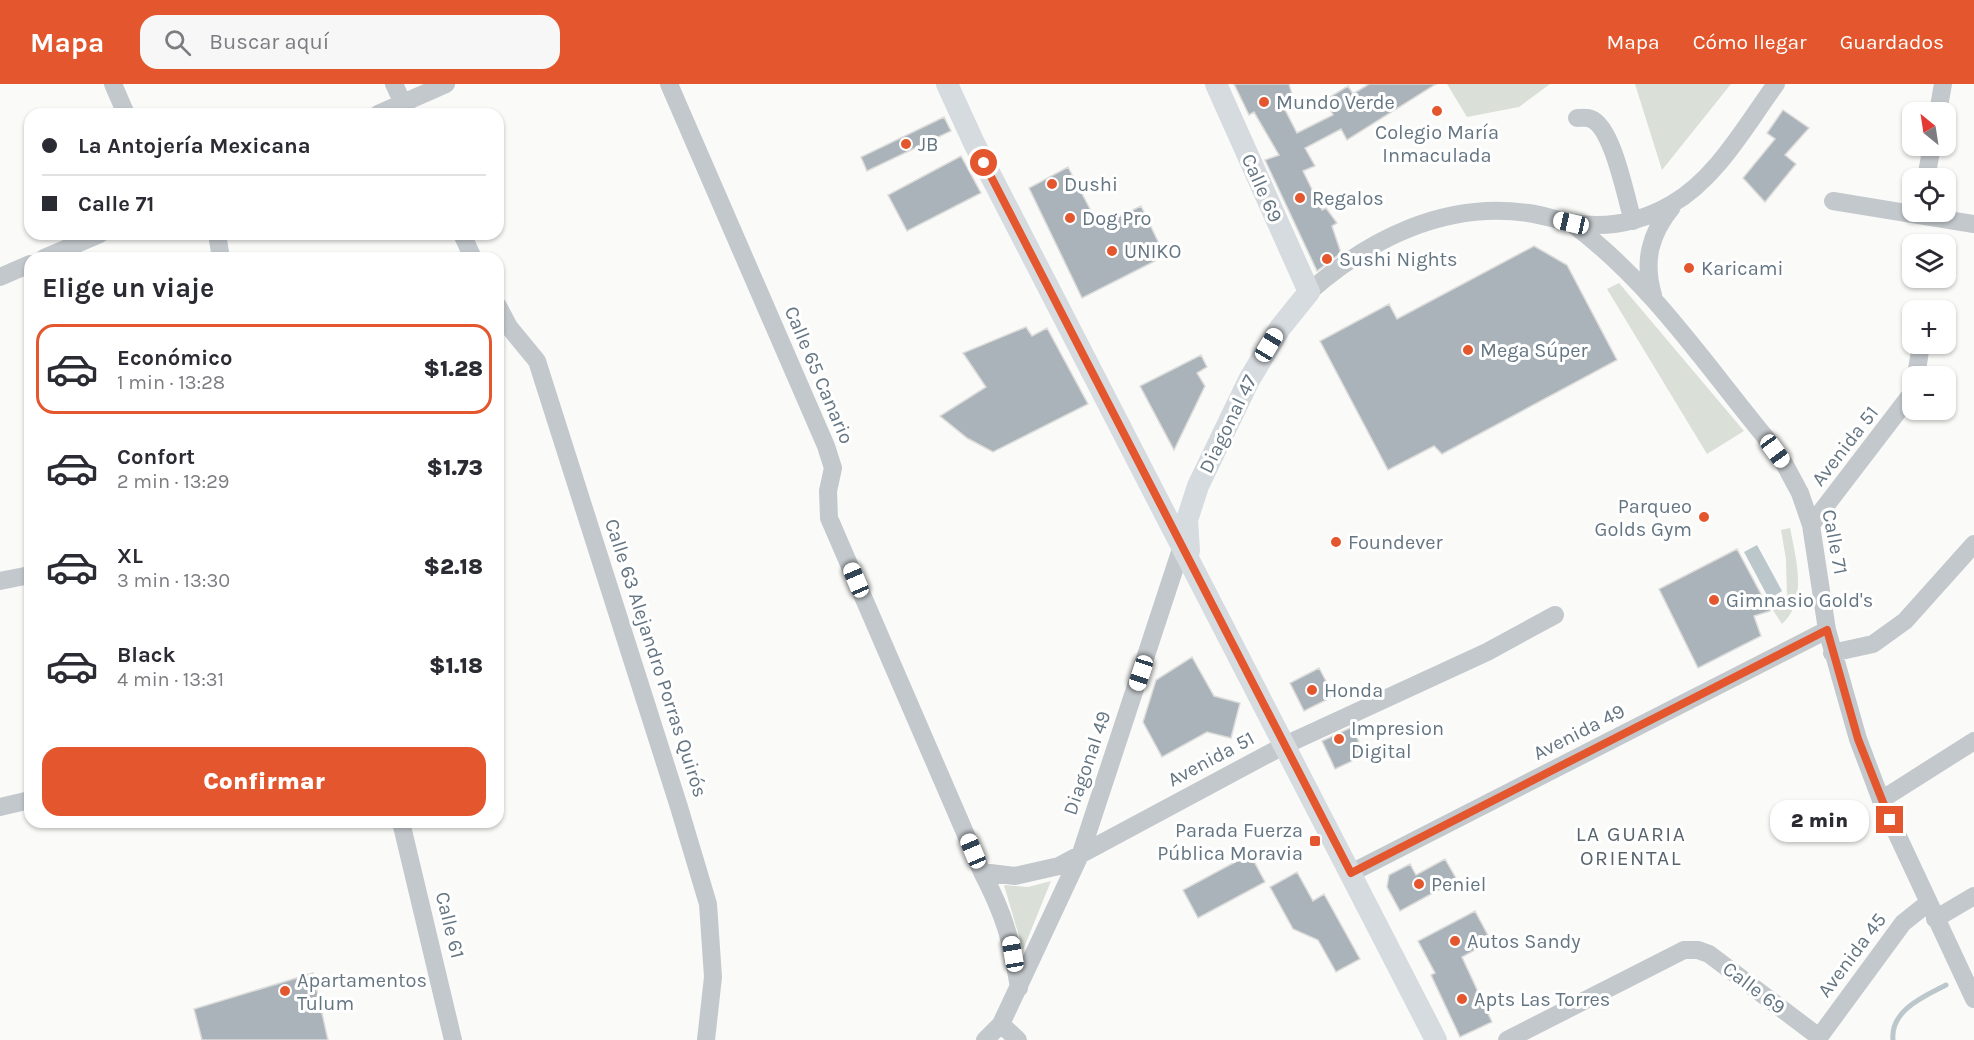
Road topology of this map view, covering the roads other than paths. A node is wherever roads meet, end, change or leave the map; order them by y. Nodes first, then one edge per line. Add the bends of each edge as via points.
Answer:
1 (113, 84) edge
2 (394, 84) edge
3 (446, 84) edge
4 (669, 84) edge
5 (947, 84) edge
6 (1216, 84) edge
7 (1776, 84) edge
8 (1943, 84) edge
9 (1940, 102) edge
10 (123, 108) edge
11 (406, 108) edge
12 (408, 108) edge
13 (1577, 118) dead end
14 (1833, 201) dead end
15 (1675, 202) junction
16 (1902, 211) edge
17 (1633, 221) junction
18 (1956, 221) edge
19 (1571, 223) junction
20 (1974, 224) edge
21 (86, 240) edge
22 (58, 252) edge
23 (24, 267) edge
24 (0, 277) edge
25 (1309, 292) junction
26 (1655, 302) junction
27 (504, 330) edge
28 (1902, 406) edge
29 (1198, 486) junction
30 (1152, 487) junction
31 (1811, 525) junction
32 (1974, 544) edge
33 (1182, 546) junction
34 (1194, 570) junction
35 (24, 576) edge
36 (0, 581) edge
37 (1555, 615) dead end
38 (1827, 630) junction
39 (1832, 653) junction
40 (1974, 741) edge
41 (1283, 746) junction
42 (1881, 800) junction
43 (24, 801) edge
44 (0, 807) edge
45 (402, 828) edge
46 (1081, 853) junction
47 (982, 872) junction
48 (1351, 873) junction
49 (1974, 896) edge
50 (1931, 911) junction
51 (1019, 988) junction
52 (1974, 999) edge
53 (1001, 1024) junction
54 (1818, 1038) edge
55 (453, 1040) edge
56 (706, 1040) edge
57 (985, 1040) edge
58 (1018, 1040) edge
59 (1436, 1040) edge
60 (1507, 1040) edge

1 - 10 street
2 - 11 street
3 - 12 street
4 - 47 street, Calle 65 Canario via 826,446 833,468 828,491 829,518
5 - 30 main road
6 - 25 main road, Calle 69
7 - 15 street via 1710,172
8 - 9 street
13 - 17 street via 1590,118 1601,126
14 - 16 street
15 - 17 street
15 - 26 street via 1658,223 1648,249 1647,276
17 - 19 street via 1613,225
18 - 20 street
19 - 25 street via 1528,213 1484,211 1440,218 1365,248
19 - 26 street, Calle 71 via 1616,259
21 - 22 street
23 - 24 street
25 - 29 main road, Diagonal 47 via 1280,328 1249,380
26 - 31 street, Calle 71 via 1785,465
27 - 56 street, Calle 63 Alejandro Porras Quirós via 537,361 708,904 713,978
28 - 31 street, Avenida 51
29 - 30 main road via 1191,497 1178,503 1167,500
29 - 34 main road, Diagonal 47 via 1187,520
30 - 33 main road
31 - 38 street, Calle 71
32 - 39 street via 1905,621 1873,644
33 - 34 main road
33 - 46 street, Diagonal 49
34 - 41 main road
35 - 36 street
37 - 41 street, Avenida 51 via 1487,652
38 - 39 street, Calle 71
38 - 48 street, Avenida 49
39 - 42 street, Calle 71
40 - 42 street
41 - 46 street, Avenida 51
41 - 48 main road
42 - 50 street, Calle 71
43 - 44 street
45 - 55 street, Calle 61
46 - 47 street, Avenida 51 via 1038,873 1015,876
46 - 51 street, Diagonal 49
47 - 51 street, Calle 65 Canario via 1006,924
48 - 59 main road
49 - 50 street, Avenida 45
50 - 52 street, Calle 71
50 - 54 street, Avenida 45 via 1903,923
51 - 53 street
53 - 57 street
53 - 58 street
54 - 60 street, Calle 69 via 1709,954 1684,950

